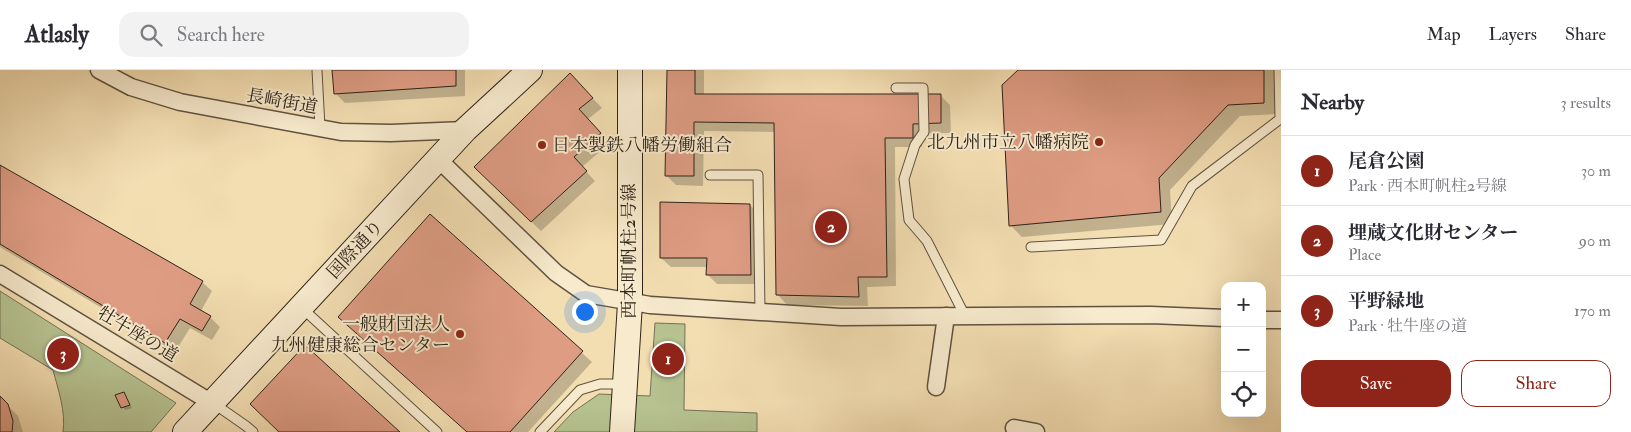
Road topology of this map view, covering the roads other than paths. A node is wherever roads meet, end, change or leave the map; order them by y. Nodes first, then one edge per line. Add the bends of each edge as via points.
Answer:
1 (99, 70) edge
2 (317, 70) edge
3 (630, 70) edge
4 (1279, 70) edge
5 (525, 72) edge
6 (896, 88) dead end
7 (320, 128) junction
8 (465, 130) junction
9 (438, 159) junction
10 (710, 175) dead end
11 (1031, 247) dead end
12 (0, 274) edge
13 (630, 302) junction
14 (302, 308) junction
15 (760, 312) junction
16 (946, 316) junction
17 (964, 316) junction
18 (1221, 318) edge
19 (1266, 320) edge
20 (1281, 320) edge
21 (625, 384) junction
22 (936, 387) dead end
23 (212, 403) junction
24 (1014, 428) dead end
25 (185, 432) edge
26 (253, 432) edge
27 (437, 432) edge
28 (540, 432) edge
29 (622, 432) edge
30 (1036, 432) edge

1 - 7 street, 長崎街道 via 131,87 180,102
2 - 7 lane
3 - 13 street, 西本町帆柱2号線
4 - 11 lane via 1280,119 1192,186 1161,240
5 - 8 street, 国際通り
6 - 17 lane via 923,88 924,132 914,145 904,179 910,220 927,241
7 - 8 street, 長崎街道 via 341,132 391,133
8 - 9 street, 国際通り
9 - 13 street via 556,273 586,294
9 - 14 street, 国際通り
10 - 15 lane via 758,175
12 - 23 street, 牡牛座の道
13 - 15 street
13 - 21 street, 西本町帆柱2号線
14 - 23 street, 国際通り
14 - 27 lane
15 - 16 street via 841,317
16 - 17 street
16 - 22 street
17 - 18 street
19 - 20 street
21 - 28 lane via 600,384 580,390
21 - 29 street, 西本町帆柱2号線
23 - 25 street, 国際通り
23 - 26 lane, 牡牛座の道
24 - 30 street

